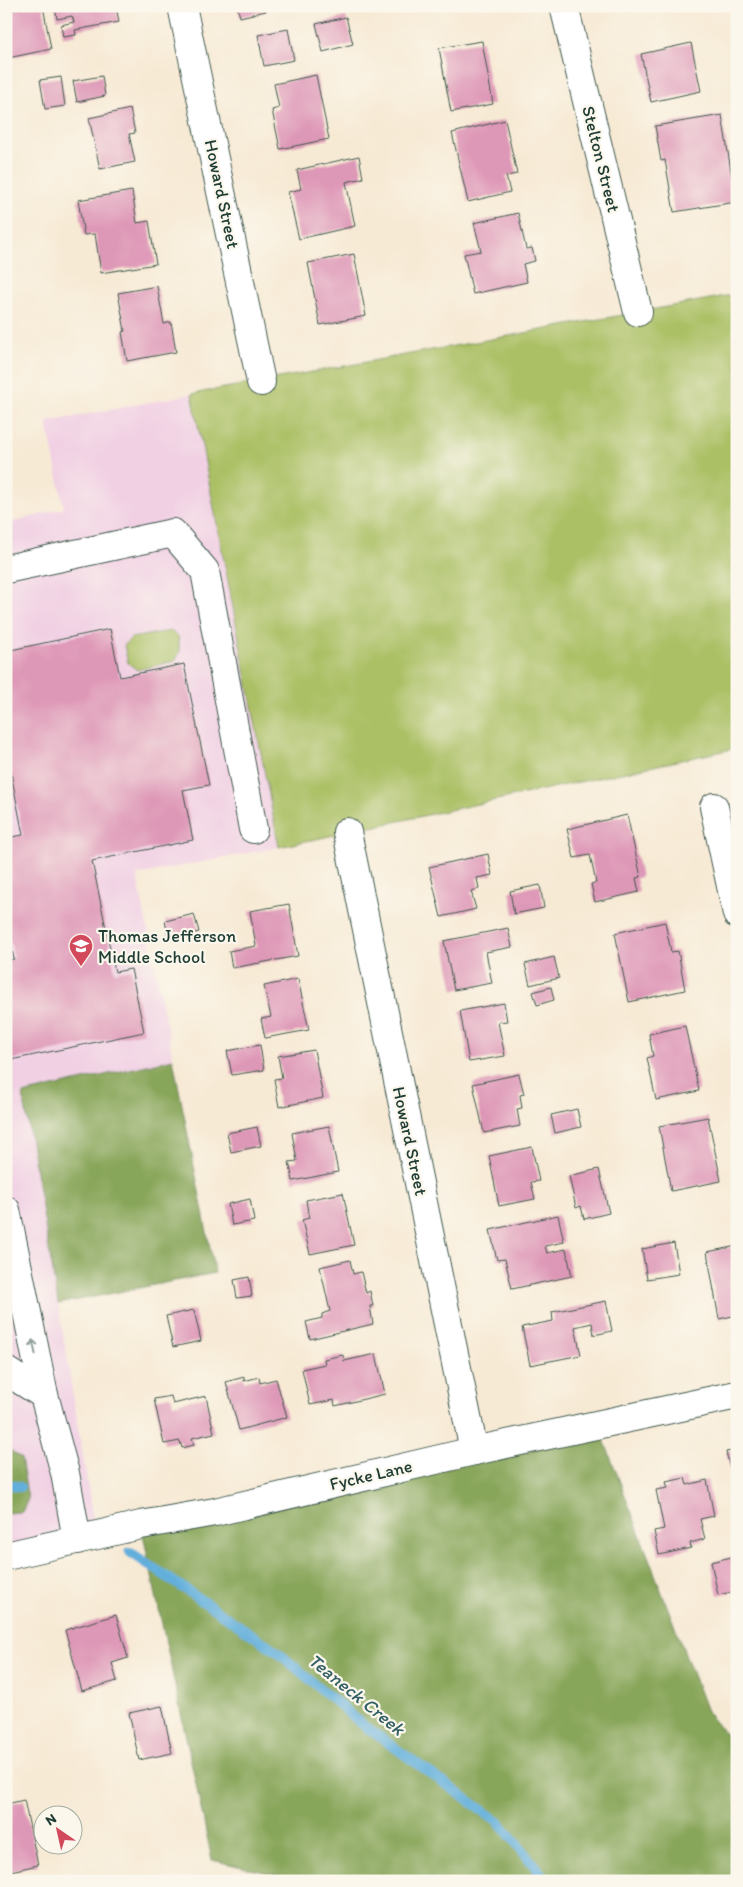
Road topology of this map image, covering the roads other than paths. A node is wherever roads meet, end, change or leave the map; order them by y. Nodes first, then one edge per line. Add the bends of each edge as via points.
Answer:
1 (182, 6) edge
2 (564, 6) edge
3 (638, 312) dead end
4 (261, 382) dead end
5 (6, 569) edge
6 (714, 808) dead end
7 (253, 829) dead end
8 (347, 832) dead end
9 (737, 914) edge
10 (6, 1210) edge
11 (6, 1371) edge
12 (44, 1395) junction
13 (737, 1395) edge
14 (474, 1451) junction
15 (77, 1540) junction
16 (6, 1556) edge

1 - 4 street, Howard Street
2 - 3 street, Stelton Street
5 - 7 street via 173,532 205,572
6 - 9 street
8 - 14 street, Howard Street
12 -> 10 street
11 - 12 street
12 - 15 street
13 - 14 street, Fycke Lane
14 - 15 street, Fycke Lane via 215,1512
15 - 16 street, Fycke Lane

